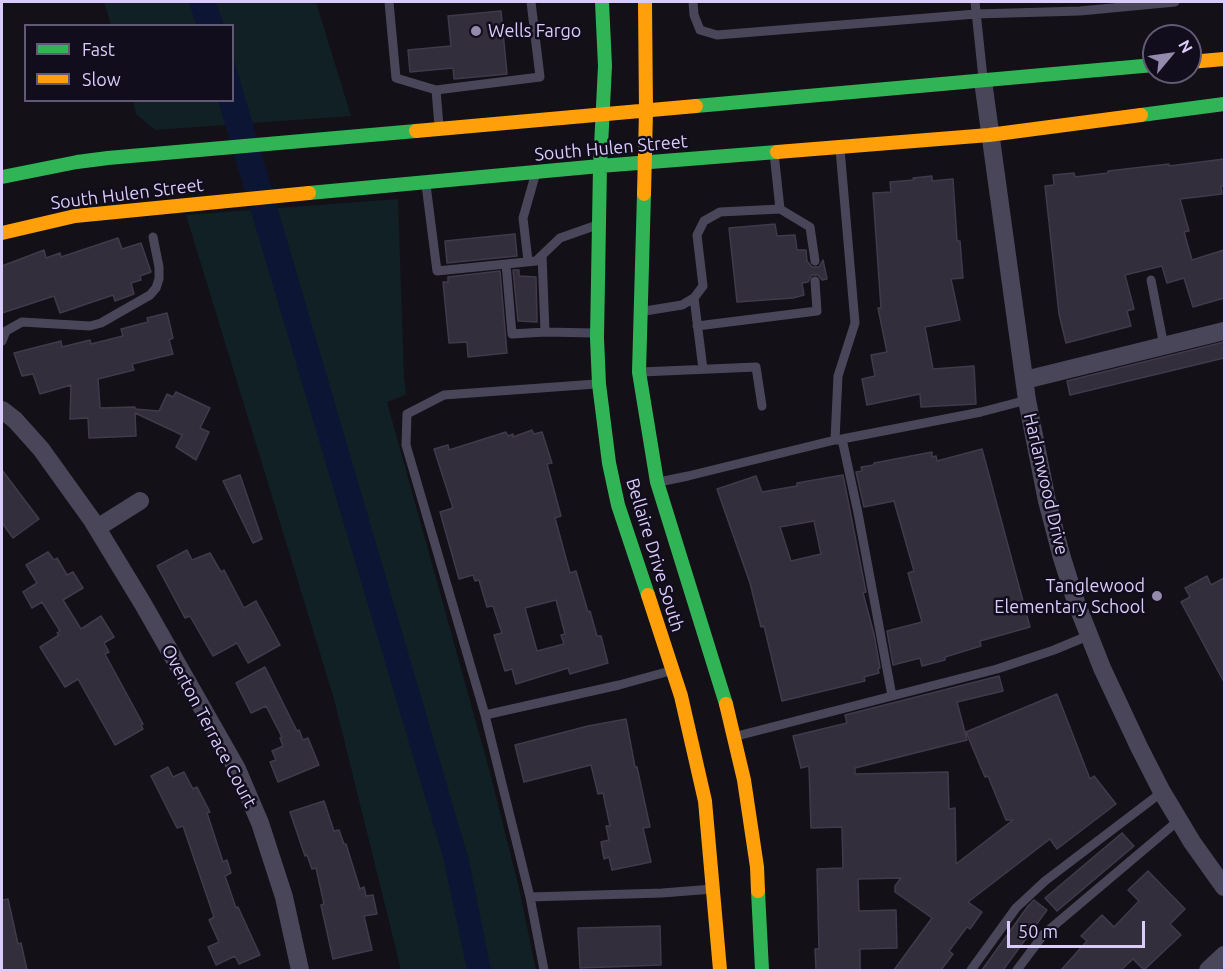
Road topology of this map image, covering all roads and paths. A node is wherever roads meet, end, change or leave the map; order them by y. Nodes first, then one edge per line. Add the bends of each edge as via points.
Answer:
1 (389, 2) edge
2 (531, 2) edge
3 (602, 2) edge
4 (645, 2) edge
5 (693, 2) edge
6 (975, 2) edge
7 (1175, 2) edge
8 (976, 14) junction
9 (1224, 58) edge
10 (1202, 61) edge
11 (1142, 66) edge
12 (983, 81) junction
13 (436, 90) junction
14 (1224, 104) edge
15 (646, 111) junction
16 (602, 115) junction
17 (439, 129) junction
18 (989, 135) junction
19 (840, 146) junction
20 (774, 153) junction
21 (644, 163) junction
22 (600, 166) junction
23 (536, 173) junction
24 (2, 177) edge
25 (425, 182) junction
26 (780, 209) junction
27 (599, 224) junction
28 (2, 233) edge
29 (153, 237) dead end
30 (542, 255) junction
31 (528, 261) junction
32 (815, 261) dead end
33 (506, 264) junction
34 (1151, 280) dead end
35 (815, 281) dead end
36 (694, 298) junction
37 (639, 312) junction
38 (697, 326) junction
39 (1224, 331) edge
40 (545, 332) junction
41 (597, 334) junction
42 (2, 341) edge
43 (1164, 346) junction
44 (702, 369) junction
45 (639, 372) junction
46 (1025, 380) junction
47 (599, 384) junction
48 (1028, 400) junction
49 (762, 406) dead end
50 (2, 410) edge
51 (838, 440) junction
52 (657, 482) junction
53 (140, 501) dead end
54 (97, 528) junction
55 (1090, 635) junction
56 (672, 670) junction
57 (892, 696) junction
58 (485, 715) junction
59 (730, 738) junction
60 (1162, 792) junction
61 (1179, 820) junction
62 (1224, 887) edge
63 (715, 889) junction
64 (530, 897) junction
65 (1224, 955) edge
66 (300, 970) edge
67 (544, 970) edge
68 (720, 970) edge
69 (762, 970) edge
70 (971, 970) edge
71 (1017, 970) edge
72 (1208, 970) edge

1 - 13 lane via 396,78
2 - 13 lane via 540,77
3 - 16 main road, Bellaire Drive South
4 - 15 main road, Bellaire Drive South
5 - 8 lane via 700,30 717,35
6 - 8 lane
7 - 8 lane via 1080,11
8 - 12 lane
9 - 10 main road
11 - 12 main road, South Hulen Street
12 - 15 main road, South Hulen Street
12 - 18 street, Harlanwood Drive
13 - 17 lane
14 - 18 main road, South Hulen Street
15 - 16 main road, South Hulen Street
15 - 21 main road, Bellaire Drive South
16 - 17 main road, South Hulen Street
16 - 22 main road, Bellaire Drive South
17 - 24 main road, South Hulen Street via 77,162
18 - 19 main road, South Hulen Street
18 - 46 street, Harlanwood Drive
19 - 20 main road, South Hulen Street
19 - 51 lane via 855,323 838,376
20 - 21 main road, South Hulen Street
20 - 26 lane
21 - 22 main road, South Hulen Street
21 - 37 main road, Bellaire Drive South
22 - 23 main road, South Hulen Street
22 - 27 main road, Bellaire Drive South
23 - 25 main road, South Hulen Street
23 - 31 lane via 524,218
25 - 28 main road, South Hulen Street via 75,216
25 - 33 lane via 437,271
26 - 32 lane via 810,227
26 - 36 lane via 720,212 704,221 697,235 703,286
27 - 30 lane via 560,238
27 - 41 main road, Bellaire Drive South
29 - 42 lane via 159,279 150,295 90,326 22,322 6,331
30 - 31 lane via 536,261
30 - 40 lane
31 - 33 lane
33 - 40 lane via 512,334
34 - 43 lane
35 - 38 lane via 818,311
36 - 37 lane via 682,305
36 - 38 lane
37 - 45 main road, Bellaire Drive South
38 - 44 lane
39 - 43 street
40 - 41 lane
41 - 47 main road, Bellaire Drive South
43 - 46 street
44 - 45 lane
44 - 49 lane via 756,367
45 - 52 main road, Bellaire Drive South via 646,457
46 - 48 street, Harlanwood Drive
47 - 56 main road, Bellaire Drive South via 618,505
47 - 58 lane via 444,395 407,414 406,446
48 - 51 lane
48 - 55 street, Harlanwood Drive via 1044,490 1062,558
50 - 54 street, Overton Terrace Court via 41,449
51 - 52 lane
51 - 57 lane via 858,513
52 - 59 main road, Bellaire Drive South via 721,683
53 - 54 street
54 - 66 street, Overton Terrace Court via 237,770 260,823 284,897
55 - 57 lane via 997,669
55 - 60 street, Harlanwood Drive
56 - 58 lane
56 - 63 main road, Bellaire Drive South via 699,746
57 - 59 lane
58 - 64 lane
59 - 69 main road, Bellaire Drive South via 746,791 757,867
60 - 61 street, Harlanwood Drive
60 - 70 lane via 1045,881 1016,908
61 - 62 street, Harlanwood Drive
61 - 71 lane via 1044,934
63 - 64 lane
63 - 68 main road, Bellaire Drive South
64 - 67 lane
65 - 72 street

